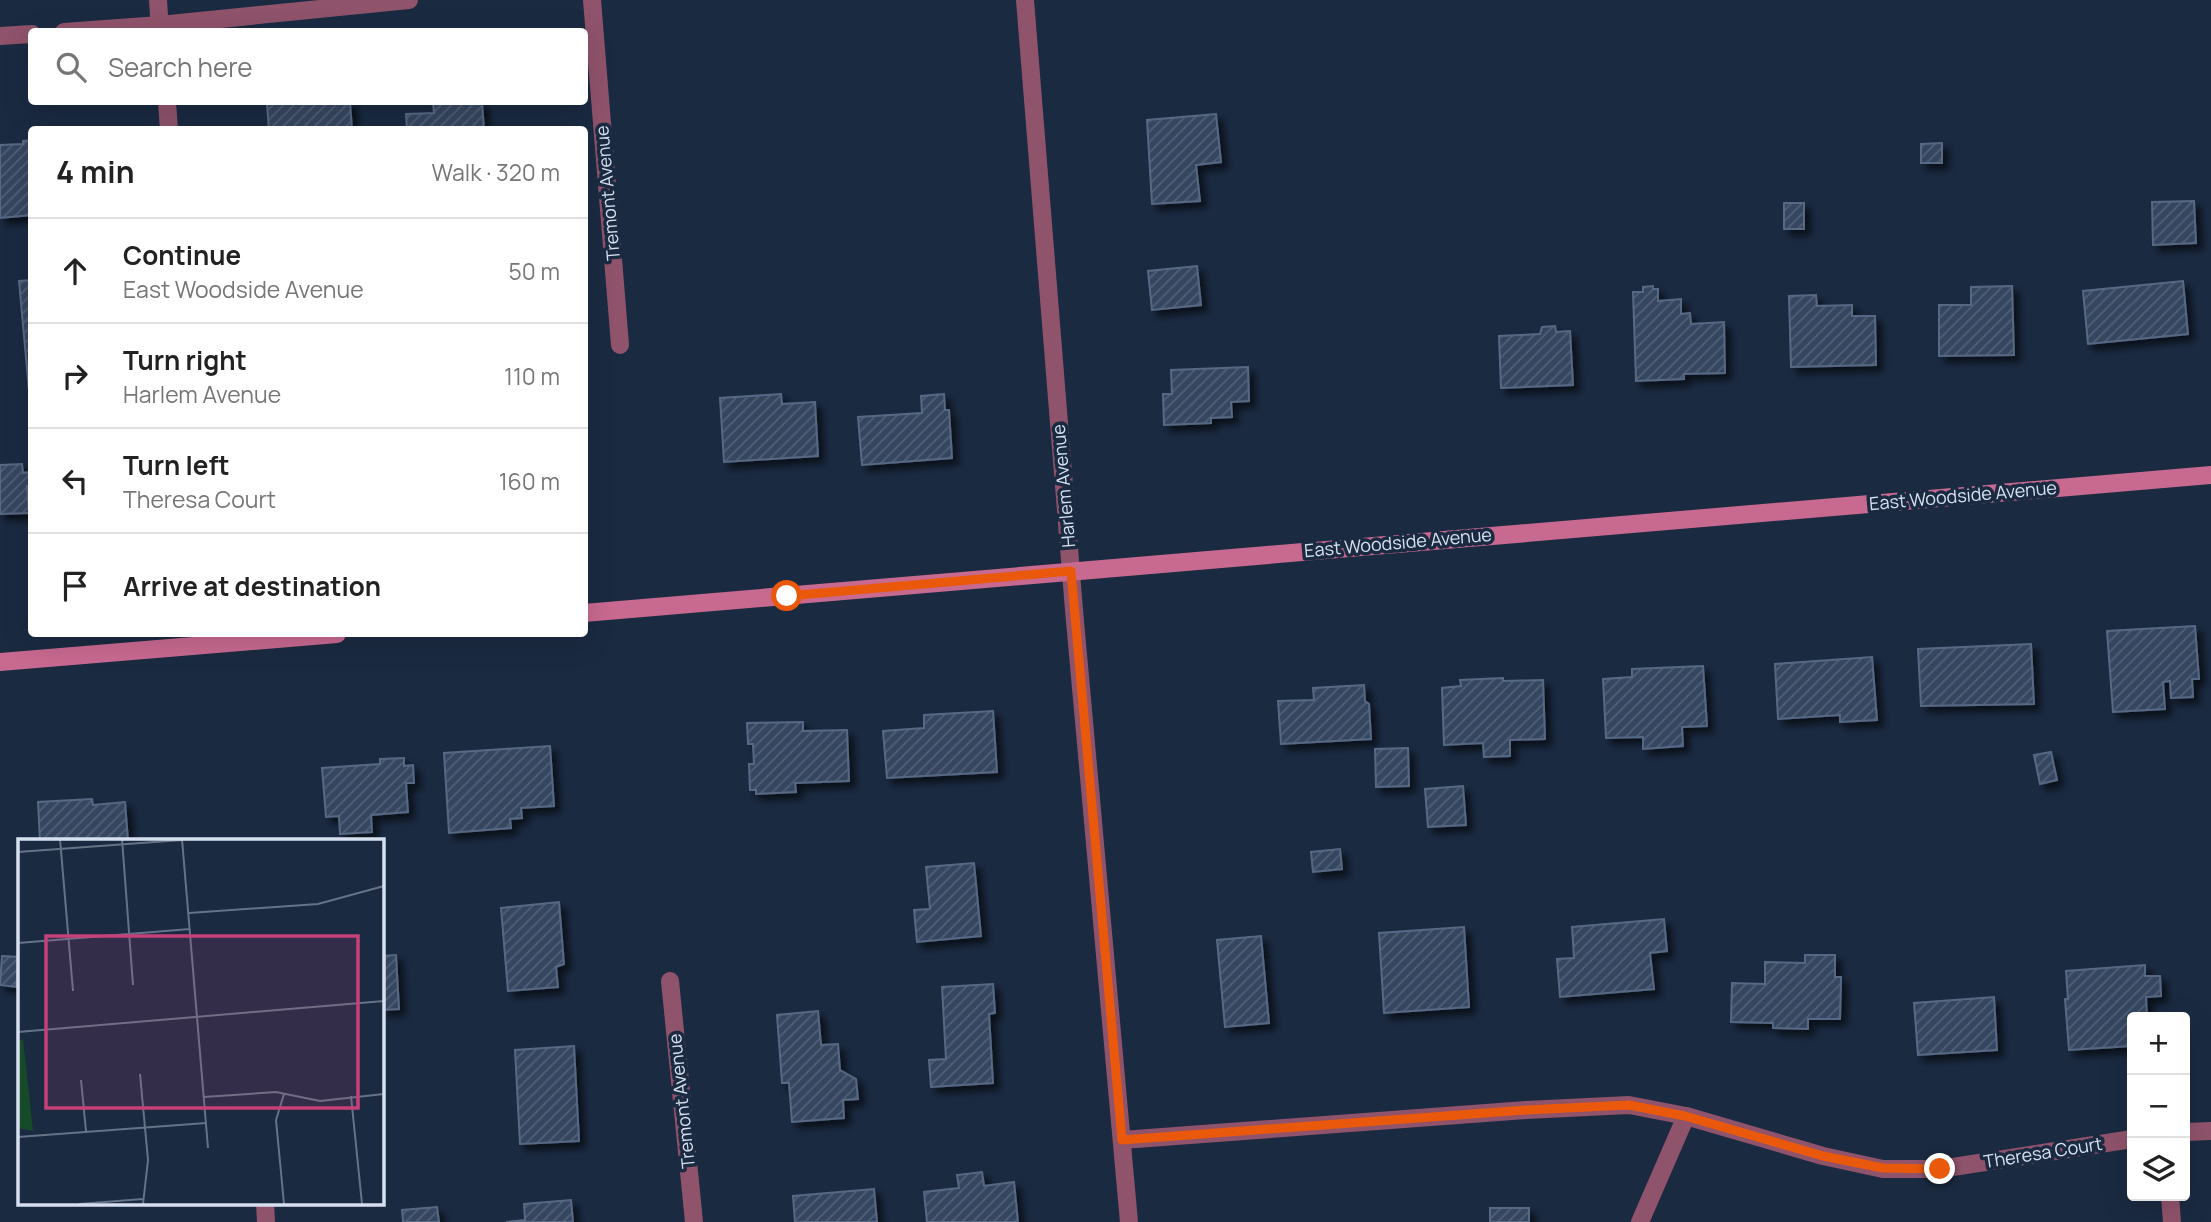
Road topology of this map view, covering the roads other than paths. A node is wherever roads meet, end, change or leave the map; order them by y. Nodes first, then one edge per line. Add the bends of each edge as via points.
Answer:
1 (158, 0) edge
2 (409, 0) edge
3 (592, 0) edge
4 (1025, 0) edge
5 (160, 28) edge
6 (28, 34) edge
7 (0, 36) edge
8 (167, 105) edge
9 (169, 126) edge
10 (620, 345) dead end
11 (2211, 475) edge
12 (1071, 571) junction
13 (588, 612) edge
14 (301, 637) edge
15 (0, 662) edge
16 (670, 981) dead end
17 (1685, 1116) junction
18 (2211, 1131) edge
19 (2190, 1132) edge
20 (1122, 1140) junction
21 (2127, 1140) edge
22 (2170, 1201) edge
23 (265, 1204) edge
24 (267, 1222) edge
25 (694, 1222) edge
26 (1129, 1222) edge
27 (1640, 1222) edge
28 (2172, 1222) edge

1 - 5 street
2 - 5 street
3 - 10 street, Tremont Avenue
4 - 12 street, Harlem Avenue
6 - 7 street
8 - 9 street
11 - 12 main road, East Woodside Avenue
12 - 13 main road, East Woodside Avenue
12 - 20 street, Harlem Avenue
14 - 15 main road
16 - 25 street, Tremont Avenue
17 - 20 street, Theresa Court via 1629,1105
17 - 21 street, Theresa Court via 1823,1156 1883,1168 1940,1169
17 - 27 street
18 - 19 street
20 - 26 street, Harlem Avenue
22 - 28 street
23 - 24 street

